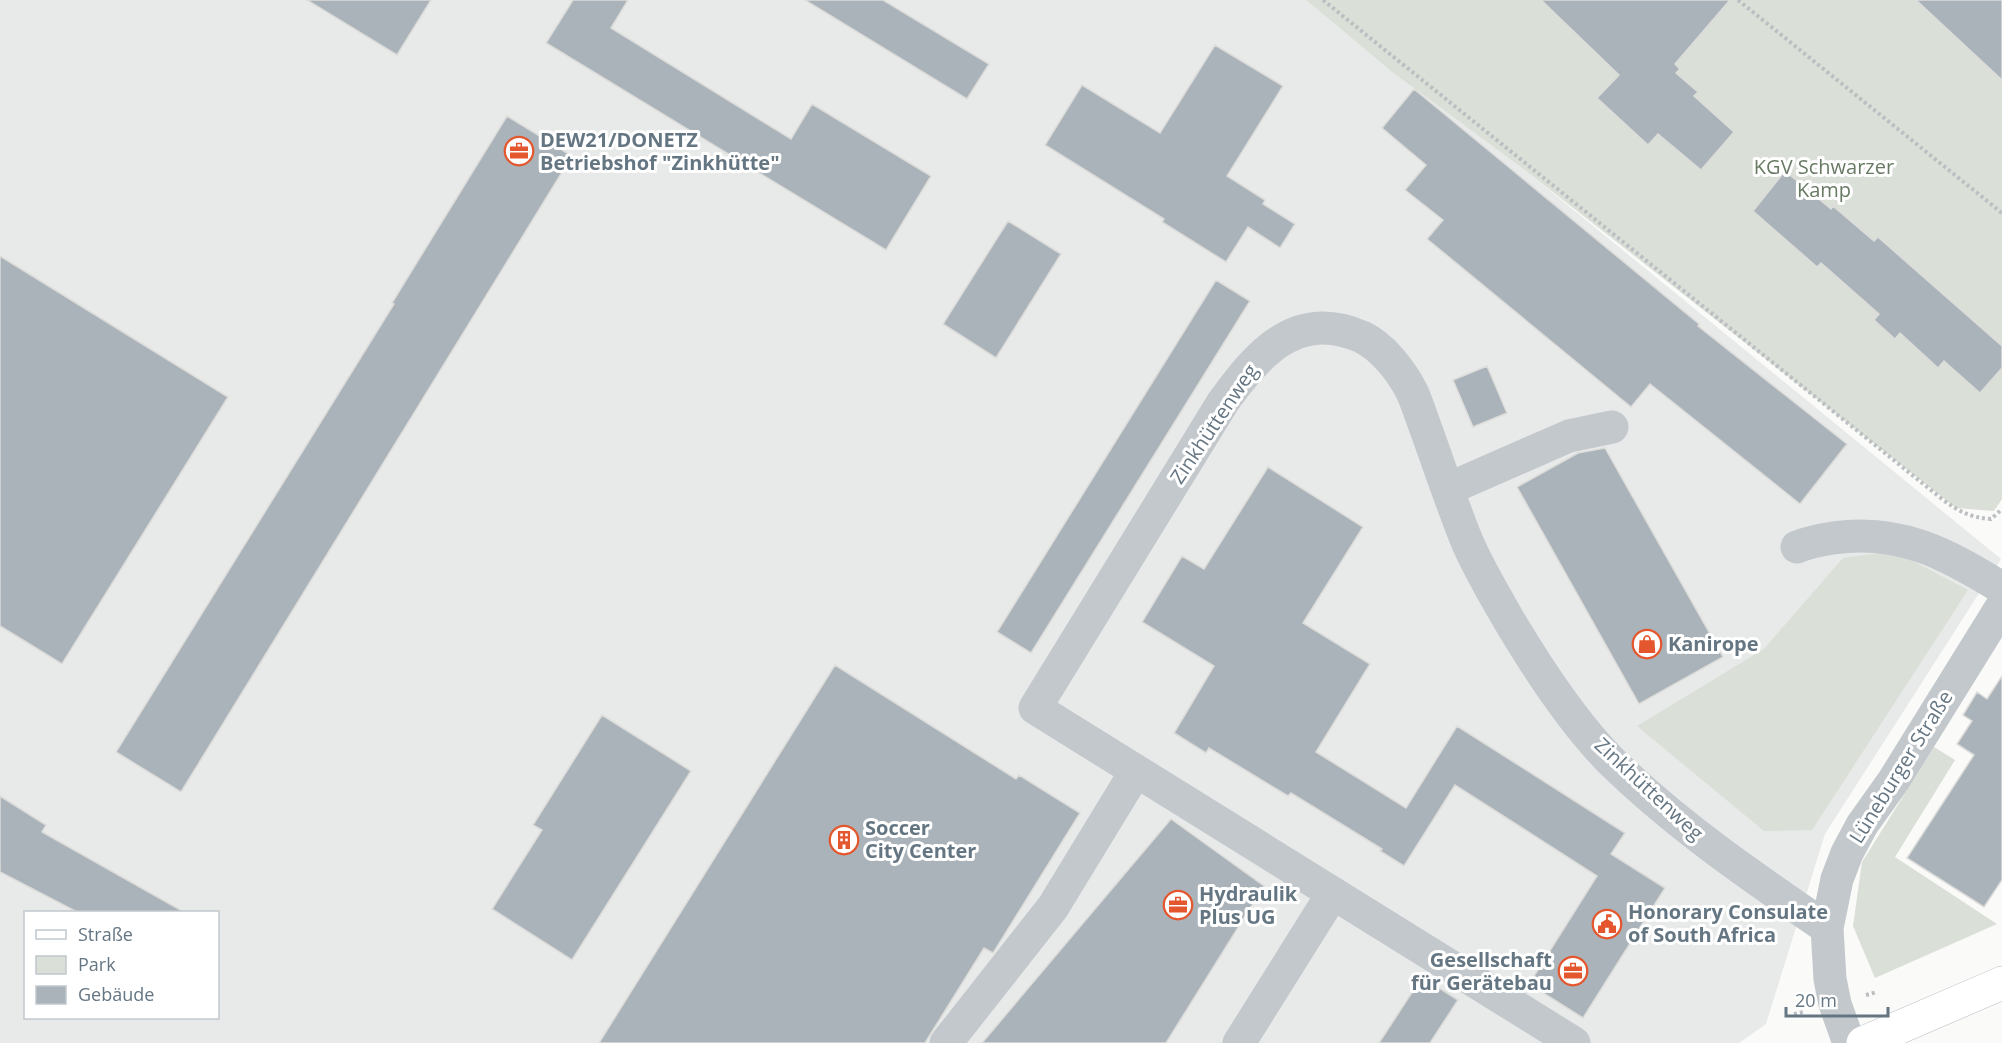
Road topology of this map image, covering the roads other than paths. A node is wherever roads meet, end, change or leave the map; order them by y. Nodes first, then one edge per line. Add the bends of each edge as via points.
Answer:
1 (1612, 427) dead end
2 (1448, 489) junction
3 (1797, 547) dead end
4 (2002, 588) edge
5 (2002, 606) edge
6 (1136, 771) junction
7 (1333, 893) junction
8 (1827, 928) junction
9 (2002, 983) edge
10 (946, 1043) edge
11 (1239, 1043) edge
12 (1574, 1043) edge
13 (1849, 1043) edge
14 (1863, 1043) edge

1 - 2 street via 1569,436
2 - 6 street, Zinkhüttenweg via 1411,391 1388,357 1363,338 1328,327 1306,330 1286,336 1263,352 1223,402 1035,708
2 - 8 street, Zinkhüttenweg via 1467,542 1511,623 1561,700 1609,758 1671,816
3 - 4 street via 1857,535 1884,537 1930,548
5 - 8 street, Lüneburger Straße via 1862,825 1837,879
6 - 7 street, Zinkhüttenweg
6 - 10 street via 1053,907
7 - 11 street
7 - 12 street, Zinkhüttenweg
8 - 13 street, Lüneburger Straße via 1830,979
9 - 14 main road

